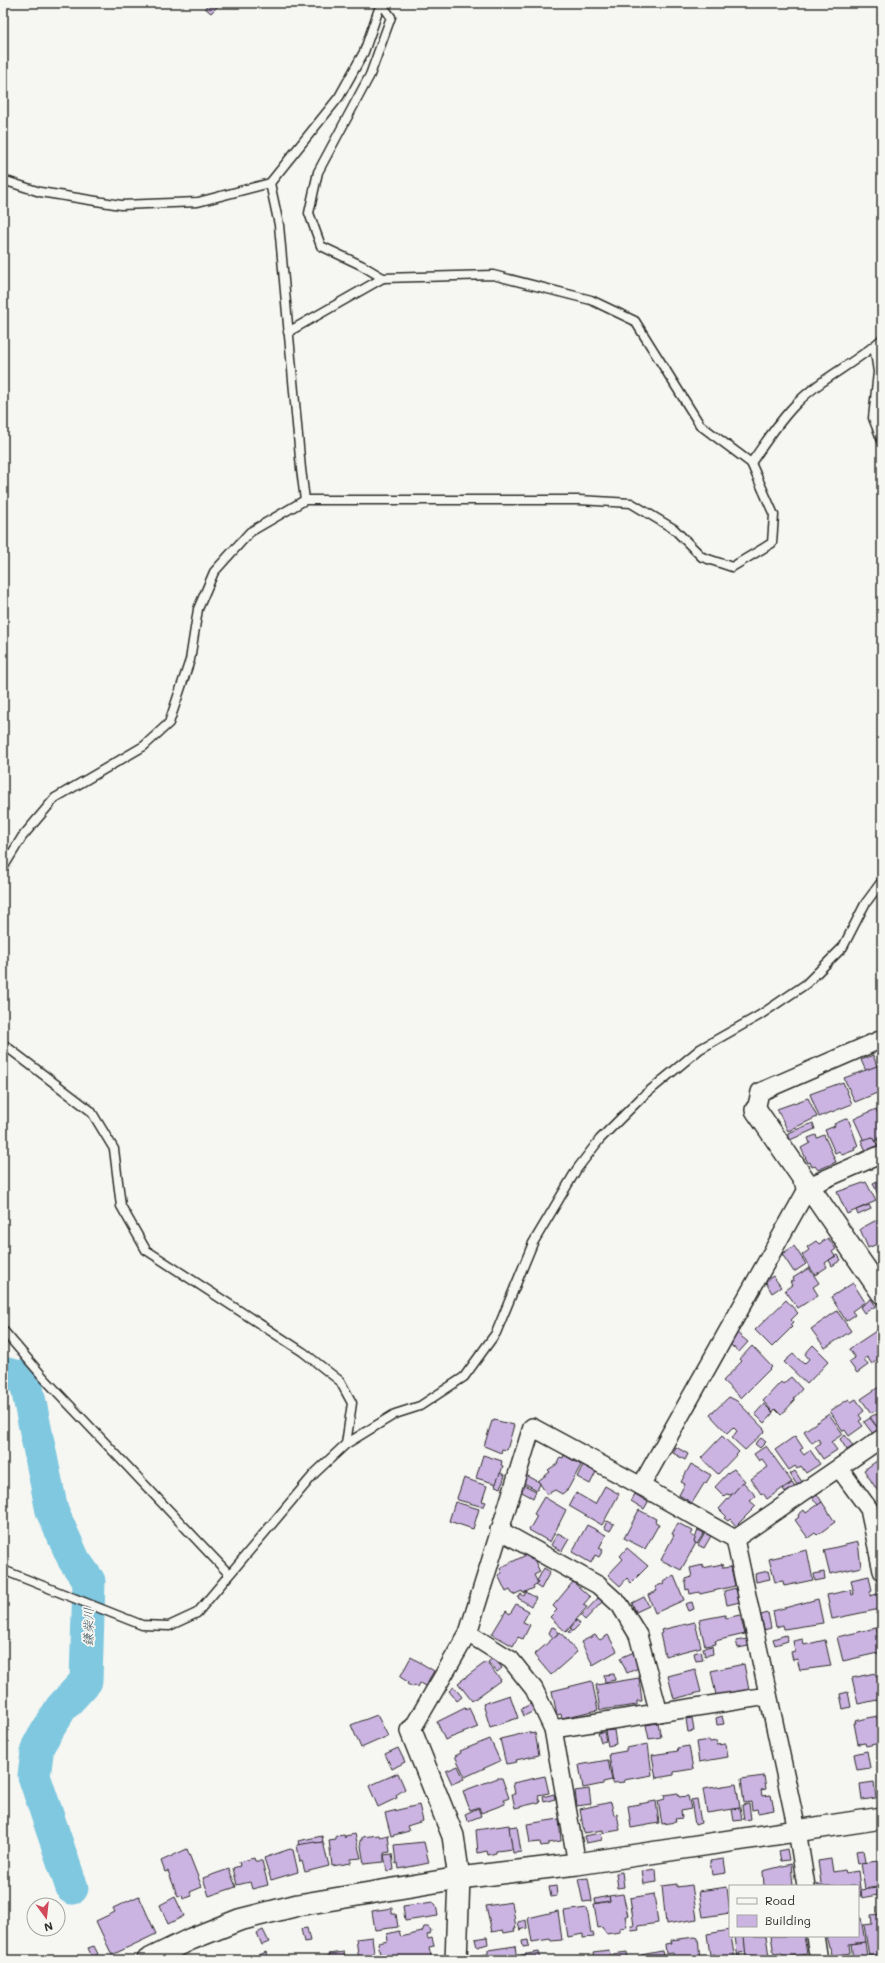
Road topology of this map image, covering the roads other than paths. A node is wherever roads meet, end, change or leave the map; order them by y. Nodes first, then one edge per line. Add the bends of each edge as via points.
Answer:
1 (381, 3) edge
2 (3, 180) edge
3 (270, 183) junction
4 (383, 278) junction
5 (288, 332) junction
6 (882, 339) edge
7 (874, 346) junction
8 (882, 441) edge
9 (751, 463) junction
10 (305, 500) junction
11 (3, 868) edge
12 (882, 881) edge
13 (882, 1039) edge
14 (3, 1044) edge
15 (756, 1110) joint
16 (882, 1154) edge
17 (810, 1186) junction
18 (882, 1293) edge
19 (3, 1330) edge
20 (882, 1438) edge
21 (346, 1444) junction
22 (840, 1468) junction
23 (641, 1486) junction
24 (499, 1530) junction
25 (735, 1539) junction
26 (3, 1570) edge
27 (882, 1572) edge
28 (229, 1574) junction
29 (468, 1633) junction
30 (768, 1696) junction
31 (659, 1713) junction
32 (553, 1729) junction
33 (411, 1732) joint
34 (882, 1818) edge
35 (797, 1830) junction
36 (577, 1864) junction
37 (459, 1878) junction
38 (806, 1885) edge
39 (815, 1937) edge
40 (148, 1960) edge
41 (456, 1960) edge
42 (819, 1960) edge

1 - 3 lane via 364,52 339,97
1 - 4 lane via 391,17 370,76 318,172 309,213 321,246
2 - 3 lane via 40,192 121,205 198,202
3 - 5 lane via 278,225
4 - 5 lane
4 - 9 lane via 493,276 591,300 634,321 700,425
5 - 10 lane
6 - 7 lane
7 - 8 lane via 878,372 873,418
7 - 9 lane via 841,368 796,404
9 - 10 lane via 774,515 772,542 732,567 702,557 674,529 631,503 580,500
10 - 11 lane via 250,532 214,572 198,609 190,660 169,723 144,746 55,798 22,838
12 - 21 lane via 865,904 844,948 806,984 760,1016 700,1048 642,1097 600,1139 577,1169 533,1243 496,1333 464,1377 420,1406 395,1414
13 - 15 street via 760,1092
14 - 21 lane via 91,1111 114,1149 121,1206 146,1250 303,1352 340,1381 352,1403
15 - 17 street
16 - 17 street
17 - 18 street
17 - 23 street
19 - 28 lane via 44,1378
20 - 22 street
21 - 28 lane via 315,1473
22 - 25 street
22 - 27 street via 869,1509
23 - 24 street via 532,1427
23 - 25 street
24 - 29 street
24 - 31 street via 598,1585 620,1605 638,1635
25 - 30 street
26 - 28 lane via 142,1625 169,1626 197,1613
29 - 32 street via 511,1660 534,1689
29 - 33 street
30 - 31 street
30 - 35 street
31 - 32 street
32 - 36 street
33 - 37 street via 453,1836
34 - 35 street
35 - 36 street
35 - 38 street
36 - 37 street
37 - 40 street via 298,1905 239,1920
37 - 41 street
39 - 42 street

